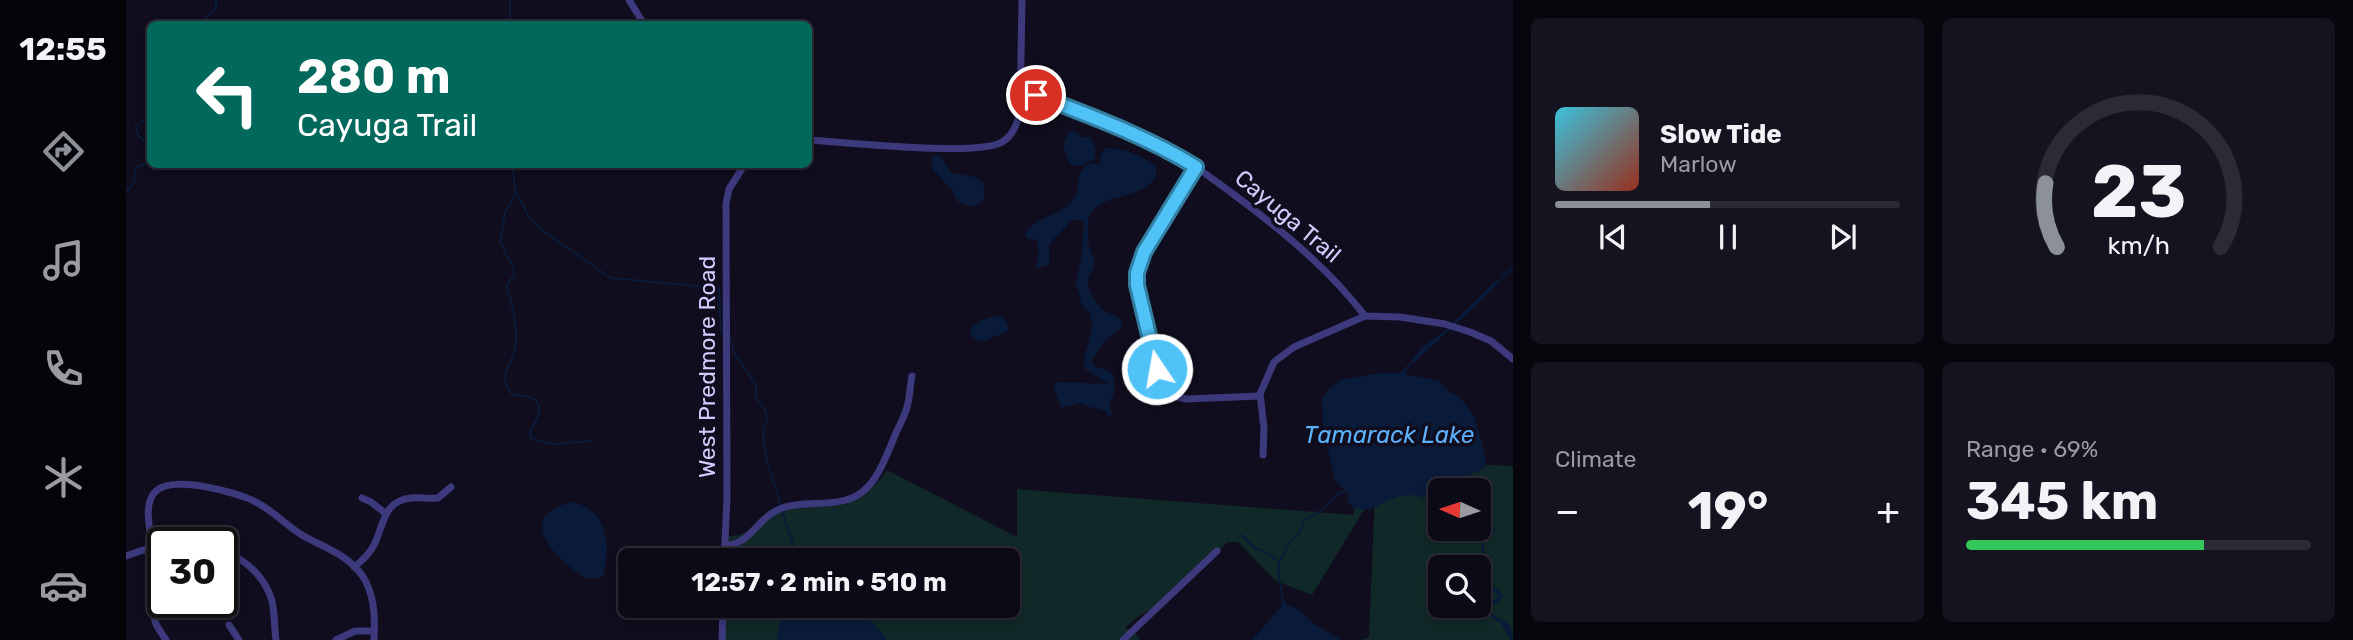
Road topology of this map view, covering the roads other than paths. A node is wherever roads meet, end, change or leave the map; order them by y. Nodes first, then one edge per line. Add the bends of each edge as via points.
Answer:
1 (629, 0) edge
2 (1022, 0) edge
3 (642, 21) edge
4 (1022, 89) junction
5 (812, 140) edge
6 (1196, 167) junction
7 (742, 168) edge
8 (1365, 316) junction
9 (1513, 359) edge
10 (912, 376) dead end
11 (1260, 396) junction
12 (1263, 455) dead end
13 (451, 487) dead end
14 (362, 498) dead end
15 (385, 513) junction
16 (150, 527) edge
17 (725, 546) joint
18 (147, 550) edge
19 (1217, 551) dead end
20 (126, 556) edge
21 (238, 559) edge
22 (354, 567) junction
23 (155, 618) edge
24 (723, 618) edge
25 (229, 625) dead end
26 (374, 636) edge
27 (166, 640) edge
28 (239, 640) edge
29 (269, 640) edge
30 (276, 640) edge
31 (336, 640) edge
32 (722, 640) edge
33 (1123, 640) edge

1 - 3 street
2 - 4 street
4 - 5 street via 1016,127 993,146
4 - 6 street, Cayuga Trail via 1131,133
6 - 8 street, Cayuga Trail via 1291,238
6 - 11 street via 1144,252 1137,273 1160,383 1170,395 1186,399
7 - 17 street, West Predmore Road via 726,204
8 - 9 street via 1445,324 1491,341
8 - 11 street via 1280,357 1268,372
10 - 17 street via 899,426 878,475 862,493 836,503 781,509 747,538
11 - 12 street
13 - 15 street via 438,498 410,498
14 - 15 street
15 - 22 street via 373,548
16 - 22 street via 148,504 155,492 169,486 201,486 255,501
18 - 20 street
19 - 33 street
21 - 30 street via 261,578 272,603
22 - 26 street via 371,594
23 - 27 street
24 - 32 street
25 - 28 street
26 - 31 street via 355,631
29 - 30 street

